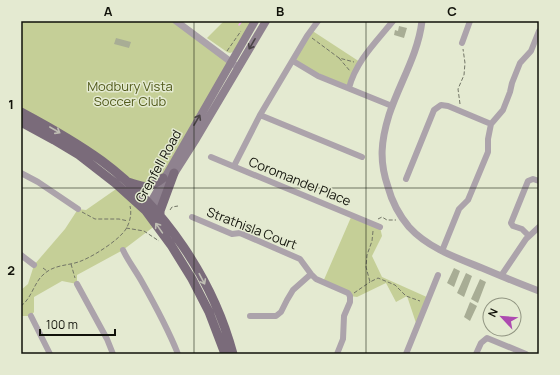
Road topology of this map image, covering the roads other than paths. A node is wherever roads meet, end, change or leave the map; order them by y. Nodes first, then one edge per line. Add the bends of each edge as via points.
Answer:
1 (255, 21) edge
2 (266, 21) edge
3 (318, 21) edge
4 (393, 21) edge
5 (422, 21) edge
6 (470, 21) edge
7 (179, 22) edge
8 (539, 31) edge
9 (462, 44) road end
10 (293, 61) junction
11 (231, 62) junction
12 (238, 67) junction
13 (349, 88) junction
14 (392, 106) junction
15 (21, 112) edge
16 (260, 115) junction
17 (21, 122) edge
18 (491, 124) junction
19 (362, 156) dead end
20 (210, 157) dead end
21 (234, 166) junction
22 (21, 173) edge
23 (174, 173) junction
24 (163, 178) junction
25 (406, 179) dead end
26 (125, 180) junction
27 (539, 181) edge
28 (149, 208) junction
29 (78, 209) road end
30 (160, 217) junction
31 (192, 217) dead end
32 (380, 227) dead end
33 (539, 227) edge
34 (529, 236) junction
35 (124, 250) dead end
36 (442, 251) junction
37 (21, 255) edge
38 (34, 265) dead end
39 (311, 274) junction
40 (438, 275) dead end
41 (501, 276) junction
42 (77, 284) road end
43 (539, 291) edge
44 (31, 316) dead end
45 (250, 316) dead end
46 (50, 354) edge
47 (113, 354) edge
48 (178, 354) edge
49 (225, 354) edge
50 (234, 354) edge
51 (337, 354) edge
52 (406, 354) edge
53 (476, 354) edge
54 (526, 354) edge

1 - 11 main road, Grenfell Road
2 -> 12 main road, Grenfell Road
3 - 10 street
4 - 13 street via 360,62
5 - 14 street via 416,48
6 - 9 street
7 - 11 street
8 - 18 street via 531,51 520,62 503,110
10 - 13 street via 318,76
10 - 16 street
11 - 12 street
24 -> 11 main road, Grenfell Road
12 - 23 main road, Grenfell Road
13 - 14 street
14 - 36 street via 382,146 382,171 392,200 409,227
15 -> 26 main road via 73,141
16 - 19 street
16 - 21 street
17 - 28 main road via 79,155 128,196
18 - 25 street via 441,105 434,110
18 - 36 street via 488,152 468,200 459,209
20 - 21 street, Coromandel Place
21 - 32 street, Coromandel Place
22 - 29 street
23 - 28 main road, Grenfell Road
23 - 30 main road
24 - 26 main road via 148,187
24 - 28 main road, Grenfell Road
26 - 28 main road
27 - 34 street via 528,180 512,223
28 - 30 main road
49 -> 28 main road via 209,312 192,279
30 -> 50 main road via 201,276 219,311
31 - 39 street, Strathisla Court via 232,234 240,233 300,258
33 - 34 street
34 - 41 street
35 - 48 street via 172,338
36 - 41 street
37 - 38 street
39 - 45 street via 293,290 276,316
39 - 51 street, Strathisla Court via 350,296
40 - 52 street
41 - 43 street
42 - 47 street
44 - 46 street
53 - 54 street via 481,343 487,338

